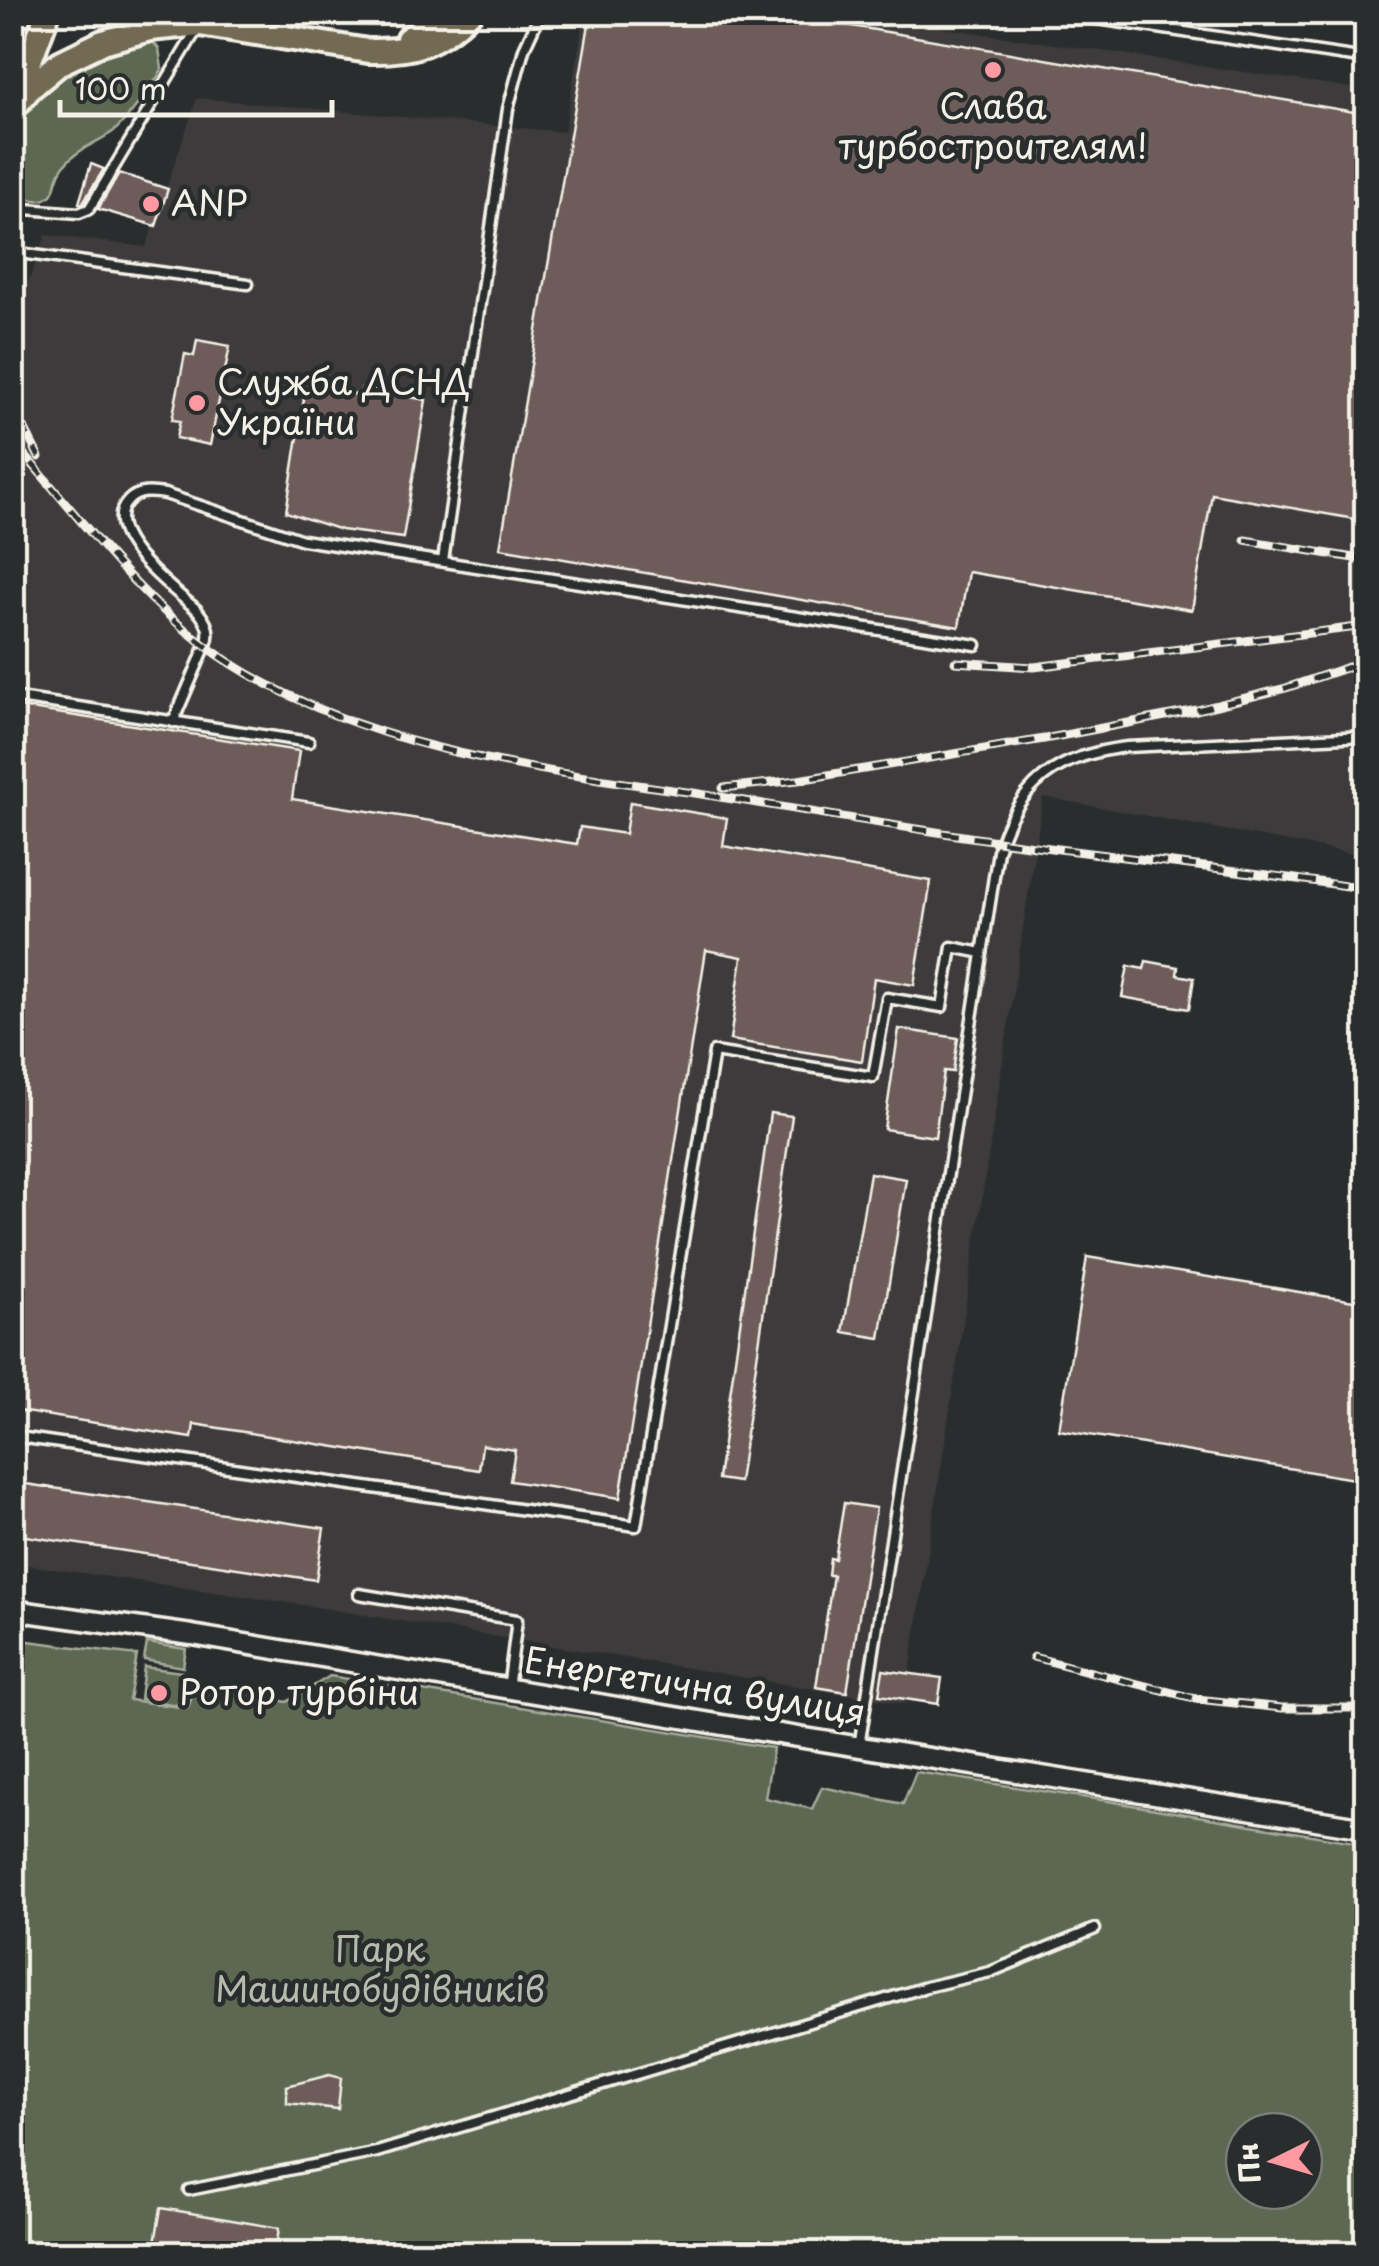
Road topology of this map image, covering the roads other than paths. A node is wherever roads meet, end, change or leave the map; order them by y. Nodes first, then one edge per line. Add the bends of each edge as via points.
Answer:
1 (48, 12) edge
2 (175, 12) edge
3 (286, 12) edge
4 (446, 12) edge
5 (470, 12) edge
6 (541, 12) edge
7 (1050, 12) edge
8 (200, 24) junction
9 (282, 37) junction
10 (368, 51) junction
11 (1366, 59) edge
12 (12, 107) edge
13 (15, 207) edge
14 (12, 252) edge
15 (248, 284) dead end
16 (442, 561) junction
17 (976, 645) dead end
18 (12, 697) edge
19 (172, 722) junction
20 (1366, 736) edge
21 (309, 742) dead end
22 (982, 953) junction
23 (12, 1436) edge
24 (359, 1594) dead end
25 (12, 1610) edge
26 (508, 1689) junction
27 (859, 1747) junction
28 (1366, 1828) edge
29 (1095, 1929) dead end
30 (189, 2190) dead end

1 - 12 main road
2 - 8 main road
3 - 9 lane
4 - 10 main road via 412,38
5 - 10 main road via 428,44
6 - 16 lane via 506,118
7 - 11 lane
8 - 9 main road
8 - 12 main road via 135,32 86,49 49,71
8 - 13 lane via 89,209
9 - 10 main road
14 - 15 lane
16 - 17 lane
16 - 19 lane via 303,540 165,494 132,497 122,512 131,546 197,610 209,632
18 - 19 lane
19 - 21 lane
20 - 22 lane via 1127,747 1058,766 1026,793 1003,831
22 - 23 lane via 952,948 942,1007 887,998 873,1077 714,1052 636,1526
22 - 27 lane
24 - 26 lane via 517,1620
25 - 26 street, Енергетична вулиця
26 - 27 street, Енергетична вулиця
27 - 28 street, Енергетична вулиця
29 - 30 lane via 990,1972 378,2152

